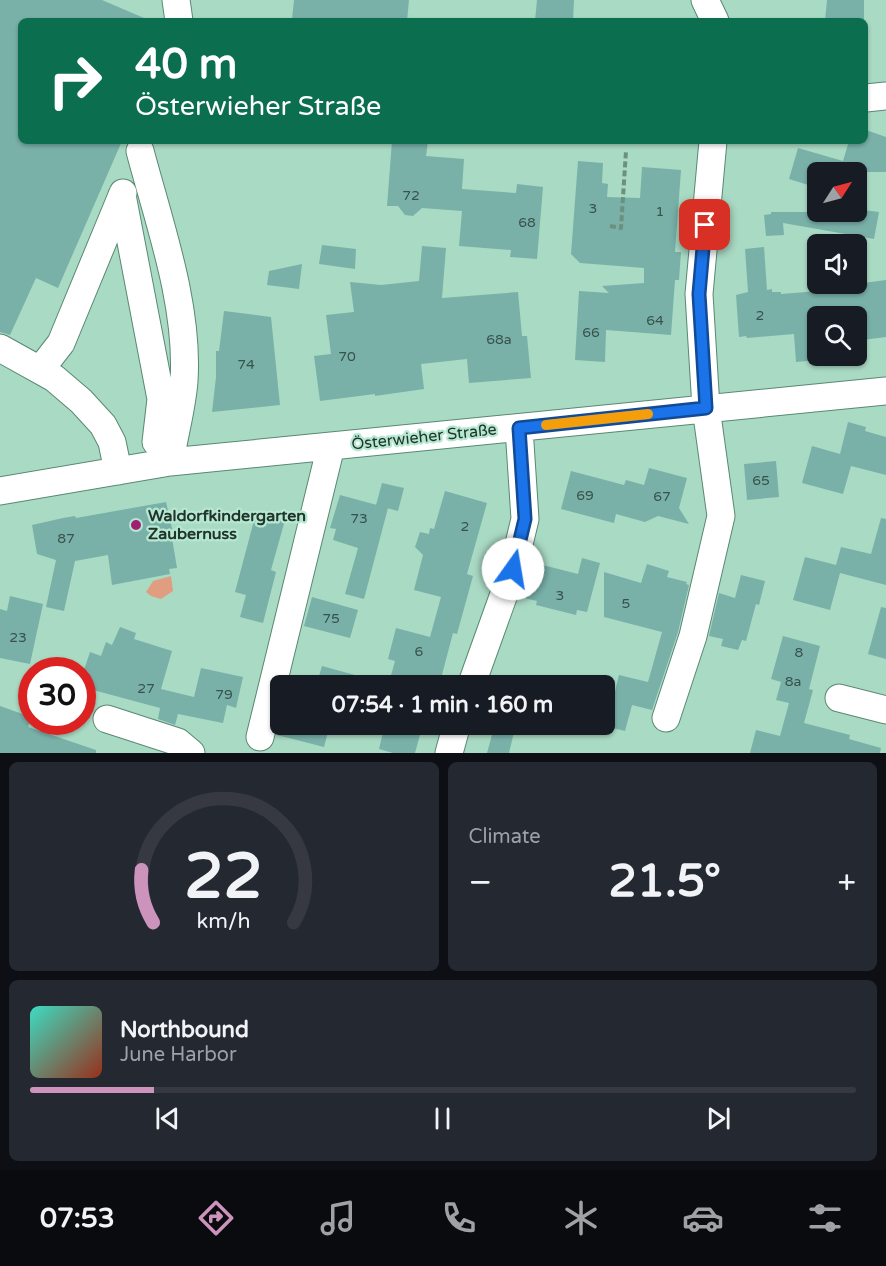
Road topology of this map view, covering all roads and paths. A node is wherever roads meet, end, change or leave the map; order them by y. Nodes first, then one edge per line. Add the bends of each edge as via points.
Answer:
1 (705, 0) edge
2 (714, 18) edge
3 (886, 96) edge
4 (868, 98) edge
5 (713, 144) edge
6 (142, 146) edge
7 (626, 151) dead end
8 (122, 195) junction
9 (610, 226) dead end
10 (0, 348) edge
11 (40, 370) junction
12 (886, 391) edge
13 (706, 408) junction
14 (519, 428) junction
15 (331, 446) junction
16 (161, 464) junction
17 (118, 471) junction
18 (0, 491) edge
19 (475, 675) edge
20 (839, 698) dead end
21 (886, 710) edge
22 (107, 718) dead end
23 (666, 718) dead end
24 (454, 735) edge
25 (260, 737) dead end
26 (191, 753) edge
27 (449, 753) edge

1 - 2 street
3 - 4 street
5 - 13 street via 699,294
6 - 8 street
6 - 16 street via 184,333 184,381
7 - 9 path via 621,228
8 - 11 street via 61,343
8 - 16 street via 161,399
10 - 11 street
11 - 17 street via 81,401 103,425 112,442
12 - 13 street, Österwieher Straße
13 - 14 street, Österwieher Straße
13 - 23 street via 721,516 693,636
14 - 15 street, Österwieher Straße
14 - 19 street via 525,519 513,569
15 - 16 street, Österwieher Straße
15 - 25 street
16 - 17 street, Österwieher Straße
17 - 18 street, Österwieher Straße
20 - 21 street
22 - 26 street via 178,742
24 - 27 street

